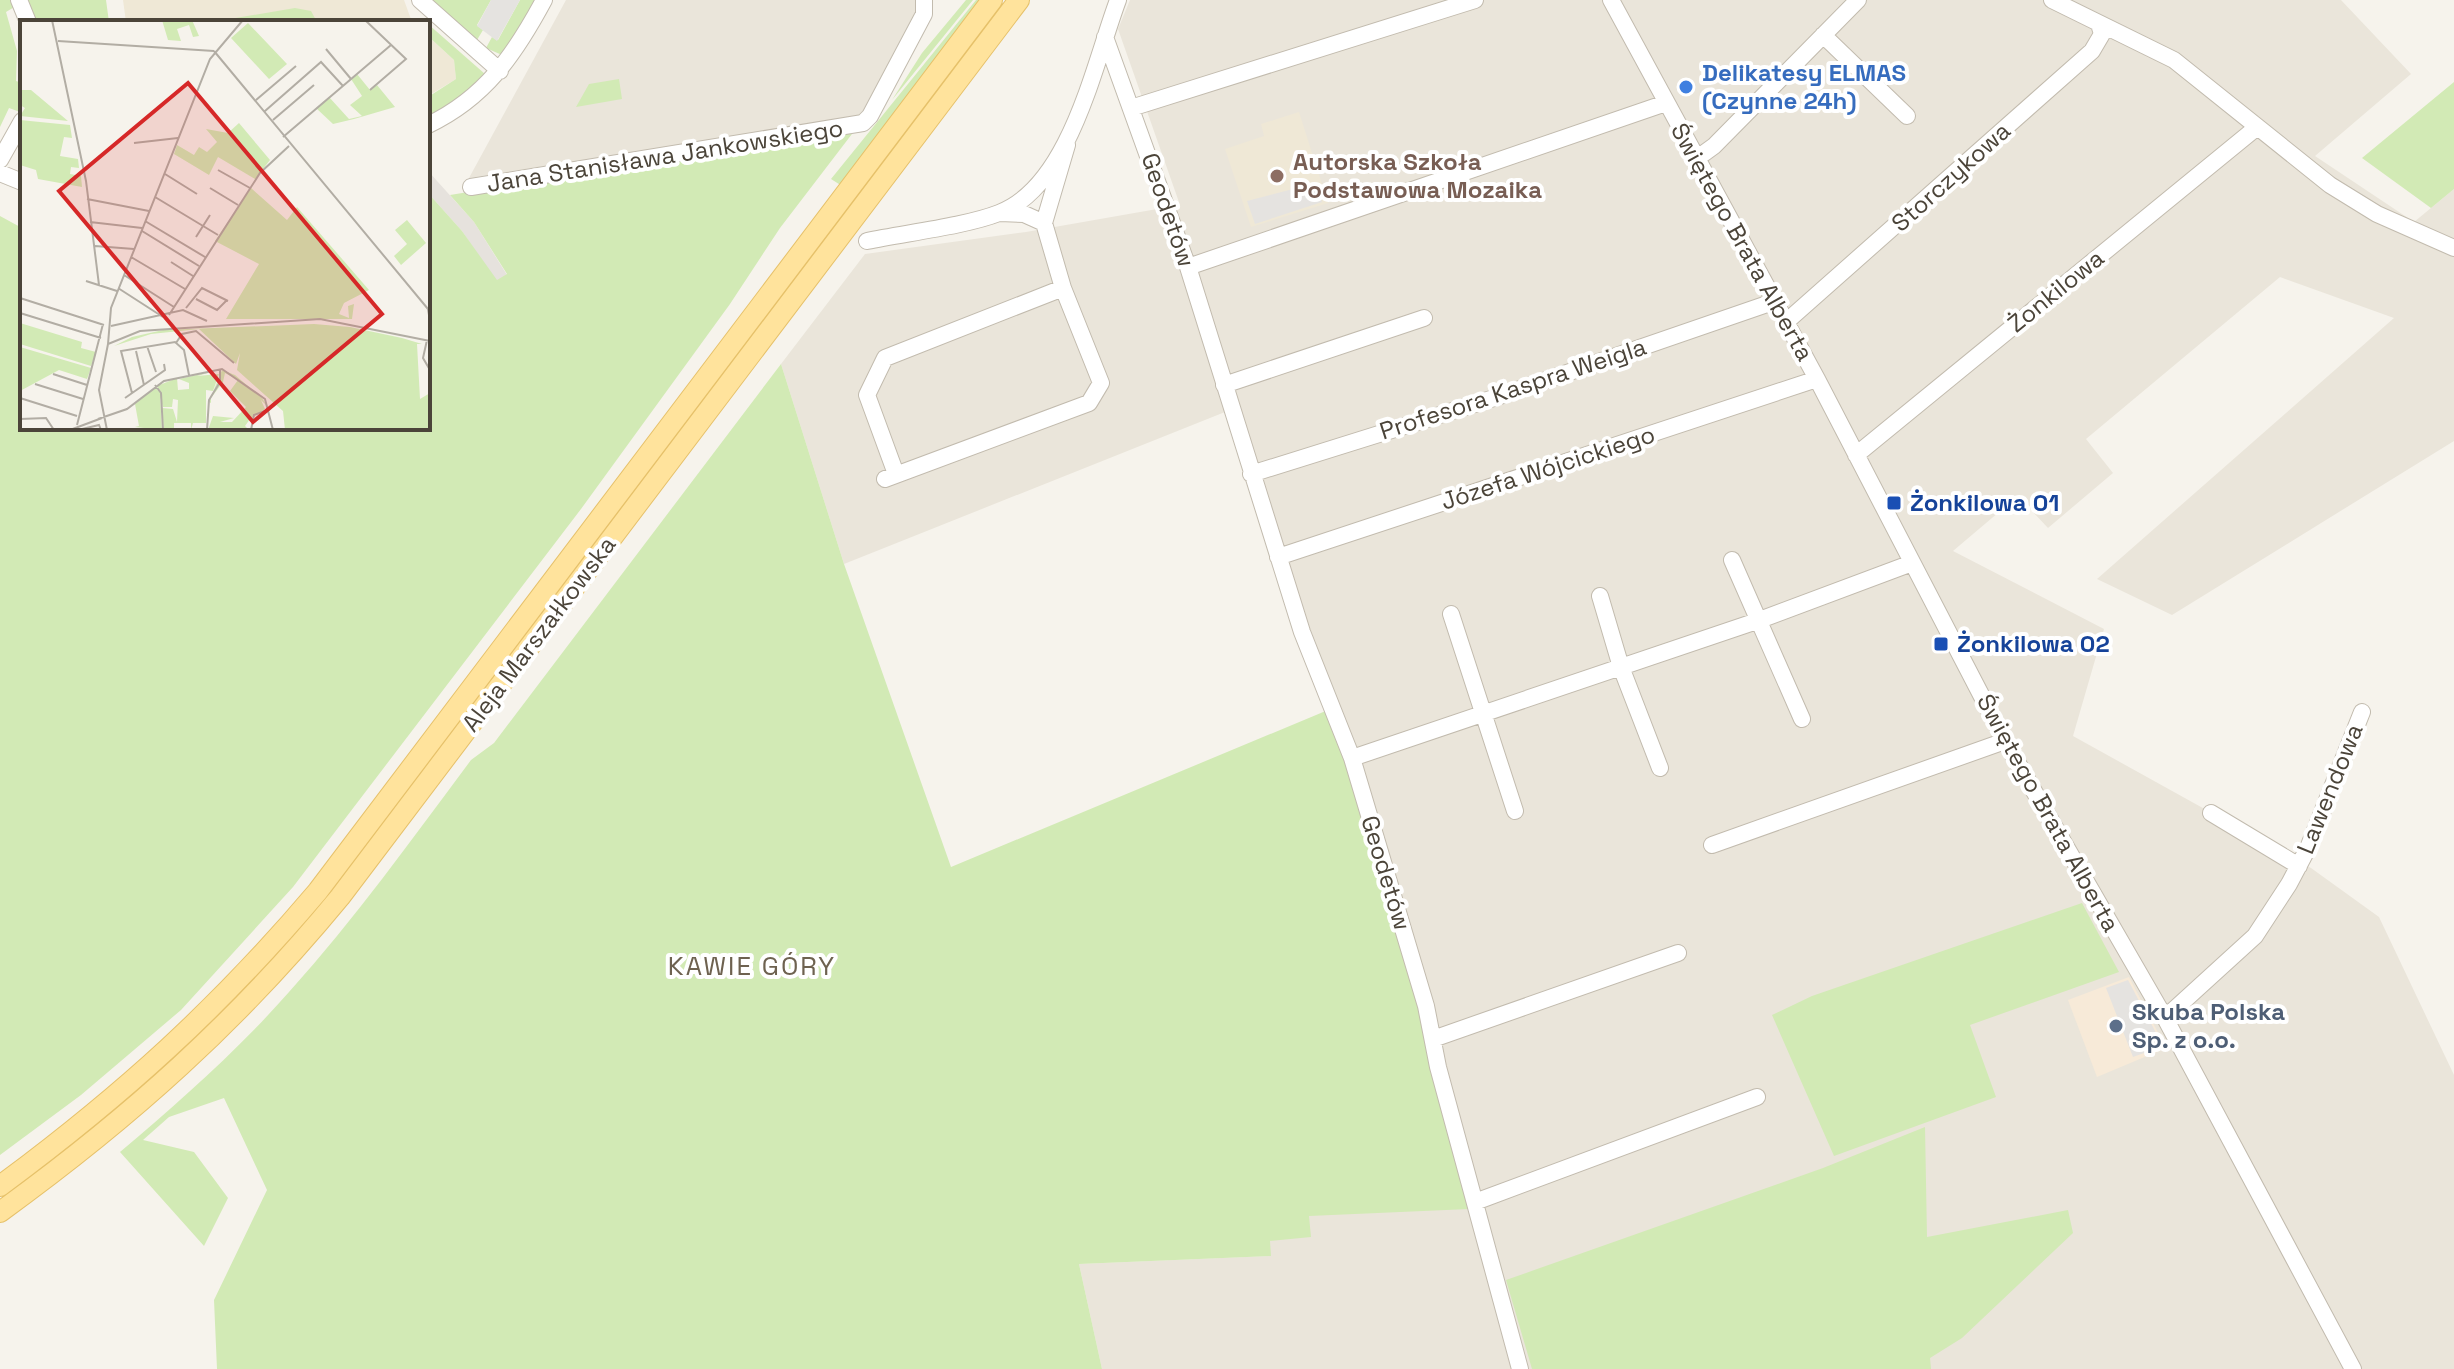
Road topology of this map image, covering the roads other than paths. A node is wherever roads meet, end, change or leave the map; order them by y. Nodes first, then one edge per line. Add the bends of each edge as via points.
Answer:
1 (19, 0) edge
2 (420, 0) edge
3 (544, 0) edge
4 (924, 0) edge
5 (992, 0) edge
6 (1019, 0) edge
7 (1118, 0) edge
8 (1475, 0) edge
9 (1611, 0) edge
10 (1858, 0) edge
11 (2052, 0) edge
12 (27, 20) edge
13 (2099, 24) junction
14 (1823, 35) junction
15 (1105, 37) junction
16 (500, 71) junction
17 (1666, 103) junction
18 (1131, 108) junction
19 (1907, 116) dead end
20 (430, 124) edge
21 (20, 125) edge
22 (2256, 128) junction
23 (1067, 145) junction
24 (1696, 159) junction
25 (0, 160) edge
26 (0, 173) edge
27 (20, 181) edge
28 (471, 187) dead end
29 (1000, 213) junction
30 (1044, 223) junction
31 (867, 241) dead end
32 (2454, 248) edge
33 (1188, 267) junction
34 (1063, 288) junction
35 (1773, 302) junction
36 (1424, 318) dead end
37 (1786, 322) junction
38 (1817, 379) junction
39 (1224, 385) junction
40 (1856, 455) junction
41 (1251, 474) junction
42 (1278, 557) junction
43 (1732, 560) dead end
44 (1912, 563) junction
45 (1600, 596) dead end
46 (1451, 614) dead end
47 (1757, 621) junction
48 (1621, 667) junction
49 (1485, 711) junction
50 (2362, 712) dead end
51 (1802, 719) dead end
52 (2005, 741) junction
53 (1352, 758) junction
54 (1660, 768) dead end
55 (1515, 811) dead end
56 (2211, 813) dead end
57 (1712, 845) dead end
58 (2299, 866) junction
59 (1678, 953) dead end
60 (2165, 1018) junction
61 (1433, 1039) junction
62 (1757, 1097) dead end
63 (0, 1186) edge
64 (1475, 1202) junction
65 (0, 1212) edge
66 (1520, 1369) edge
67 (2353, 1369) edge

1 - 12 street
2 - 16 street
3 - 16 street
4 - 28 street, Jana Stanisława Jankowskiego via 921,20 863,123
5 - 63 main road, Aleja Marszałkowska via 318,891 262,957 161,1058
6 - 65 main road, Aleja Marszałkowska via 292,956 139,1106
7 - 15 street
8 - 18 street
9 - 17 street, Świętego Brata Alberta
10 - 14 street
11 - 13 street
13 - 22 street via 2174,60
13 - 37 street, Storczykowa via 2102,34 2092,51
14 - 19 street
14 - 24 street
15 - 18 street, Geodetów
15 - 23 street
16 - 20 street via 461,107
17 - 24 street, Świętego Brata Alberta
17 - 33 street
18 - 33 street, Geodetów
21 - 25 street
22 - 32 street via 2377,214
22 - 40 street, Żonkilowa
23 - 29 street via 1023,196
23 - 30 street
24 - 35 street, Świętego Brata Alberta
26 - 27 street
29 - 30 street via 1024,214
29 - 31 street
30 - 34 street
33 - 39 street, Geodetów
34 - 34 street via 1101,383 1089,403 891,476 867,395 885,358
35 - 37 street, Świętego Brata Alberta
35 - 41 street, Profesora Kaspra Weigla
36 - 39 street
37 - 38 street, Świętego Brata Alberta
38 - 40 street, Świętego Brata Alberta
38 - 42 street, Józefa Wójcickiego
39 - 41 street, Geodetów
40 - 44 street, Świętego Brata Alberta
41 - 42 street, Geodetów
42 - 53 street, Geodetów
43 - 47 street
44 - 47 street
44 - 52 street, Świętego Brata Alberta
45 - 48 street
46 - 49 street
47 - 48 street
47 - 51 street
48 - 49 street
48 - 54 street
49 - 53 street
49 - 55 street
50 - 58 street, Lawendowa
52 - 57 street
52 - 60 street, Świętego Brata Alberta
53 - 61 street, Geodetów
56 - 58 street, Lawendowa
58 - 60 street, Lawendowa via 2255,936
59 - 61 street
60 - 67 street, Świętego Brata Alberta
61 - 64 street, Geodetów
62 - 64 street
64 - 66 street, Geodetów

